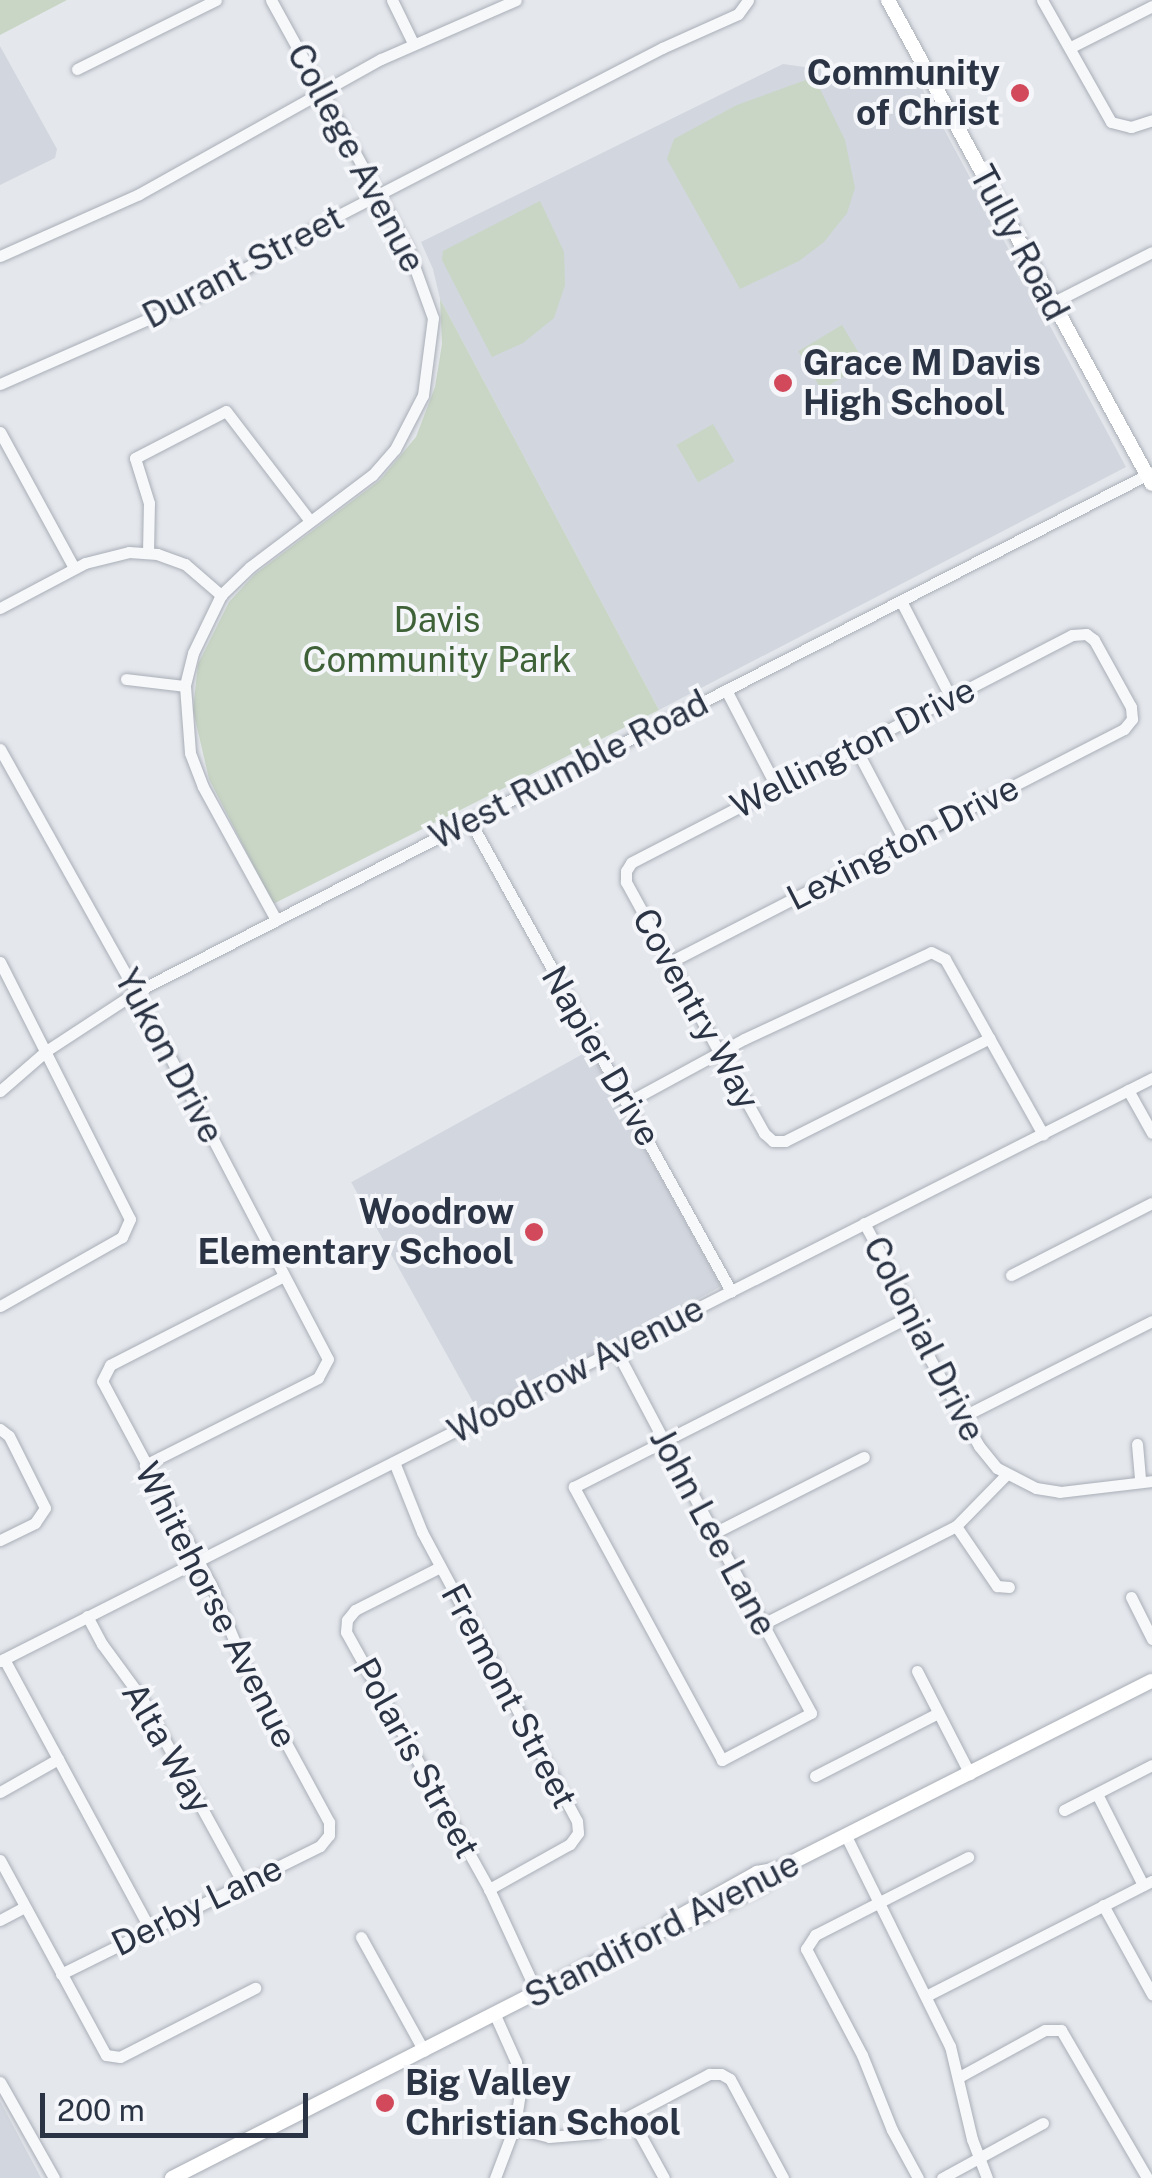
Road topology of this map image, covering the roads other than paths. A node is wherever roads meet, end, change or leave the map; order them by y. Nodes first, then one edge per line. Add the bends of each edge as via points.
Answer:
1 (216, 0) edge
2 (272, 0) edge
3 (392, 0) edge
4 (888, 0) edge
5 (1042, 0) edge
6 (511, 1) edge
7 (747, 2) edge
8 (1152, 6) edge
9 (413, 44) junction
10 (1070, 47) junction
11 (77, 69) dead end
12 (323, 94) junction
13 (1152, 120) edge
14 (379, 195) junction
15 (1152, 252) edge
16 (0, 256) edge
17 (1052, 303) junction
18 (0, 384) edge
19 (0, 432) edge
20 (1150, 477) edge
21 (310, 521) junction
22 (148, 552) junction
23 (74, 568) junction
24 (221, 595) junction
25 (901, 601) junction
26 (0, 608) edge
27 (126, 679) dead end
28 (185, 686) junction
29 (726, 690) junction
30 (951, 698) junction
31 (1132, 719) joint
32 (855, 747) junction
33 (0, 749) edge
34 (778, 788) junction
35 (470, 821) junction
36 (905, 842) junction
37 (626, 872) joint
38 (276, 920) junction
39 (0, 962) edge
40 (670, 962) junction
41 (136, 992) junction
42 (990, 1038) junction
43 (46, 1051) junction
44 (719, 1052) junction
45 (1152, 1078) edge
46 (1128, 1090) junction
47 (0, 1091) edge
48 (628, 1102) junction
49 (1152, 1133) edge
50 (1043, 1134) junction
51 (1152, 1203) edge
52 (864, 1223) junction
53 (1011, 1275) dead end
54 (284, 1276) junction
55 (732, 1291) junction
56 (0, 1306) edge
57 (913, 1315) junction
58 (1152, 1321) edge
59 (616, 1350) junction
60 (962, 1417) junction
61 (0, 1429) edge
62 (664, 1441) junction
63 (1137, 1444) dead end
64 (864, 1457) dead end
65 (394, 1462) junction
66 (145, 1464) junction
67 (1006, 1476) junction
68 (1146, 1481) edge
69 (956, 1526) junction
70 (714, 1533) junction
71 (0, 1540) edge
72 (198, 1562) junction
73 (440, 1567) junction
74 (1008, 1588) dead end
75 (1131, 1596) dead end
76 (87, 1616) junction
77 (763, 1624) junction
78 (1152, 1640) edge
79 (2, 1660) edge
80 (916, 1671) dead end
81 (1152, 1681) edge
82 (938, 1713) junction
83 (58, 1759) junction
84 (1152, 1765) edge
85 (970, 1774) junction
86 (815, 1776) dead end
87 (0, 1792) edge
88 (1097, 1794) junction
89 (1064, 1810) dead end
90 (329, 1835) joint
91 (846, 1836) junction
92 (968, 1856) dead end
93 (0, 1860) edge
94 (242, 1883) junction
95 (1148, 1883) edge
96 (489, 1889) junction
97 (876, 1904) junction
98 (1104, 1906) junction
99 (24, 1907) junction
100 (0, 1920) edge
101 (150, 1929) junction
102 (362, 1937) dead end
103 (61, 1974) junction
104 (255, 1988) dead end
105 (537, 1993) junction
106 (1152, 1994) edge
107 (926, 1996) junction
108 (495, 2015) junction
109 (424, 2051) junction
110 (959, 2077) junction
111 (0, 2082) edge
112 (630, 2118) junction
113 (1043, 2123) dead end
114 (514, 2128) junction
115 (979, 2158) junction
116 (54, 2178) edge
117 (172, 2178) edge
118 (495, 2178) edge
119 (664, 2178) edge
120 (783, 2178) edge
121 (918, 2178) edge
122 (942, 2178) edge
123 (987, 2178) edge
124 (1146, 2178) edge

1 - 11 street
2 - 12 street, College Avenue
3 - 9 street
4 - 17 main road, Tully Road
5 - 10 street
6 - 9 street
7 - 14 street, Durant Street via 738,14
8 - 10 street
9 - 12 street
10 - 13 street via 1111,122 1130,127
12 - 14 street, College Avenue
12 - 16 street via 140,194
14 - 18 street, Durant Street via 187,302
14 - 21 street, College Avenue via 419,273 433,318 424,395 383,464
15 - 17 street
17 - 20 main road, Tully Road
19 - 23 street
20 - 25 street, West Rumble Road
21 - 22 street via 226,411 135,458 149,502
21 - 24 street, College Avenue
22 - 23 street via 118,552
22 - 24 street via 185,564
23 - 26 street
24 - 28 street, College Avenue via 199,635
25 - 29 street, West Rumble Road
25 - 30 street
27 - 28 street
28 - 38 street, College Avenue via 186,734 196,771
29 - 34 street
29 - 35 street, West Rumble Road
30 - 31 street, Wellington Drive via 1072,635 1086,634 1131,706
30 - 32 street, Wellington Drive
31 - 36 street, Lexington Drive
32 - 34 street, Wellington Drive
32 - 36 street
33 - 41 street, Yukon Drive
34 - 37 street, Wellington Drive via 632,862
35 - 38 street, West Rumble Road
35 - 48 street, Napier Drive
36 - 40 street, Lexington Drive
37 - 40 street, Coventry Way
38 - 41 street, West Rumble Road
39 - 43 street
40 - 44 street, Coventry Way
41 - 43 street, West Rumble Road
41 - 54 street, Yukon Drive
42 - 44 street via 945,959 925,953
42 - 44 street, Coventry Way via 785,1142 764,1133
42 - 50 street
43 - 47 street, West Rumble Road
43 - 56 street via 129,1226 85,1261
44 - 48 street
45 - 46 street, Woodrow Avenue
46 - 49 street
46 - 50 street, Woodrow Avenue
48 - 55 street, Napier Drive
50 - 52 street, Woodrow Avenue
51 - 53 street
52 - 55 street, Woodrow Avenue
52 - 57 street, Colonial Drive
54 - 66 street, Whitehorse Avenue via 102,1375
54 - 66 street, Yukon Drive via 327,1355 327,1368
55 - 59 street, Woodrow Avenue
57 - 60 street, Colonial Drive
57 - 62 street
58 - 60 street
59 - 62 street, John Lee Lane
59 - 65 street, Woodrow Avenue
60 - 67 street, Colonial Drive
61 - 71 street via 44,1508 40,1519
62 - 70 street, John Lee Lane
62 - 77 street, John Lee Lane via 574,1487 722,1760 812,1713
63 - 68 street
64 - 70 street
65 - 72 street, Woodrow Avenue
65 - 73 street, Fremont Street
66 - 72 street, Whitehorse Avenue
67 - 68 street, Colonial Drive via 1060,1492
67 - 69 street
69 - 74 street via 997,1586
69 - 77 street
70 - 77 street, John Lee Lane
72 - 76 street, Woodrow Avenue
72 - 90 street, Whitehorse Avenue via 247,1671 329,1822
73 - 96 street, Fremont Street via 579,1828 570,1844
73 - 96 street, Polaris Street via 355,1610 346,1632
75 - 78 street
76 - 79 street, Woodrow Avenue
76 - 94 street, Alta Way via 141,1696
79 - 83 street
80 - 82 street
81 - 85 main road, Standiford Avenue
82 - 85 street
82 - 86 street
83 - 87 street
83 - 101 street
84 - 88 street
85 - 91 main road, Standiford Avenue
88 - 89 street
88 - 95 street
90 - 94 street, Derby Lane via 320,1846
91 - 97 street
91 - 105 main road, Standiford Avenue via 703,1915
92 - 97 street
93 - 99 street
94 - 101 street, Derby Lane
95 - 98 street
96 - 105 street, Polaris Street
97 - 107 street
97 - 121 street via 814,1936 806,1955
98 - 106 street
98 - 107 street
99 - 100 street
99 - 103 street
101 - 103 street, Derby Lane
102 - 109 street
103 - 104 street via 110,2056
105 - 108 main road, Standiford Avenue
107 - 110 street
108 - 109 main road, Standiford Avenue
108 - 114 street via 518,2076
109 - 117 main road, Standiford Avenue
110 - 115 street
110 - 124 street via 1058,2028
111 - 116 street
112 - 114 street via 566,2138
112 - 119 street
112 - 120 street via 721,2074 737,2091
113 - 115 street
114 - 118 street
115 - 122 street
115 - 123 street

